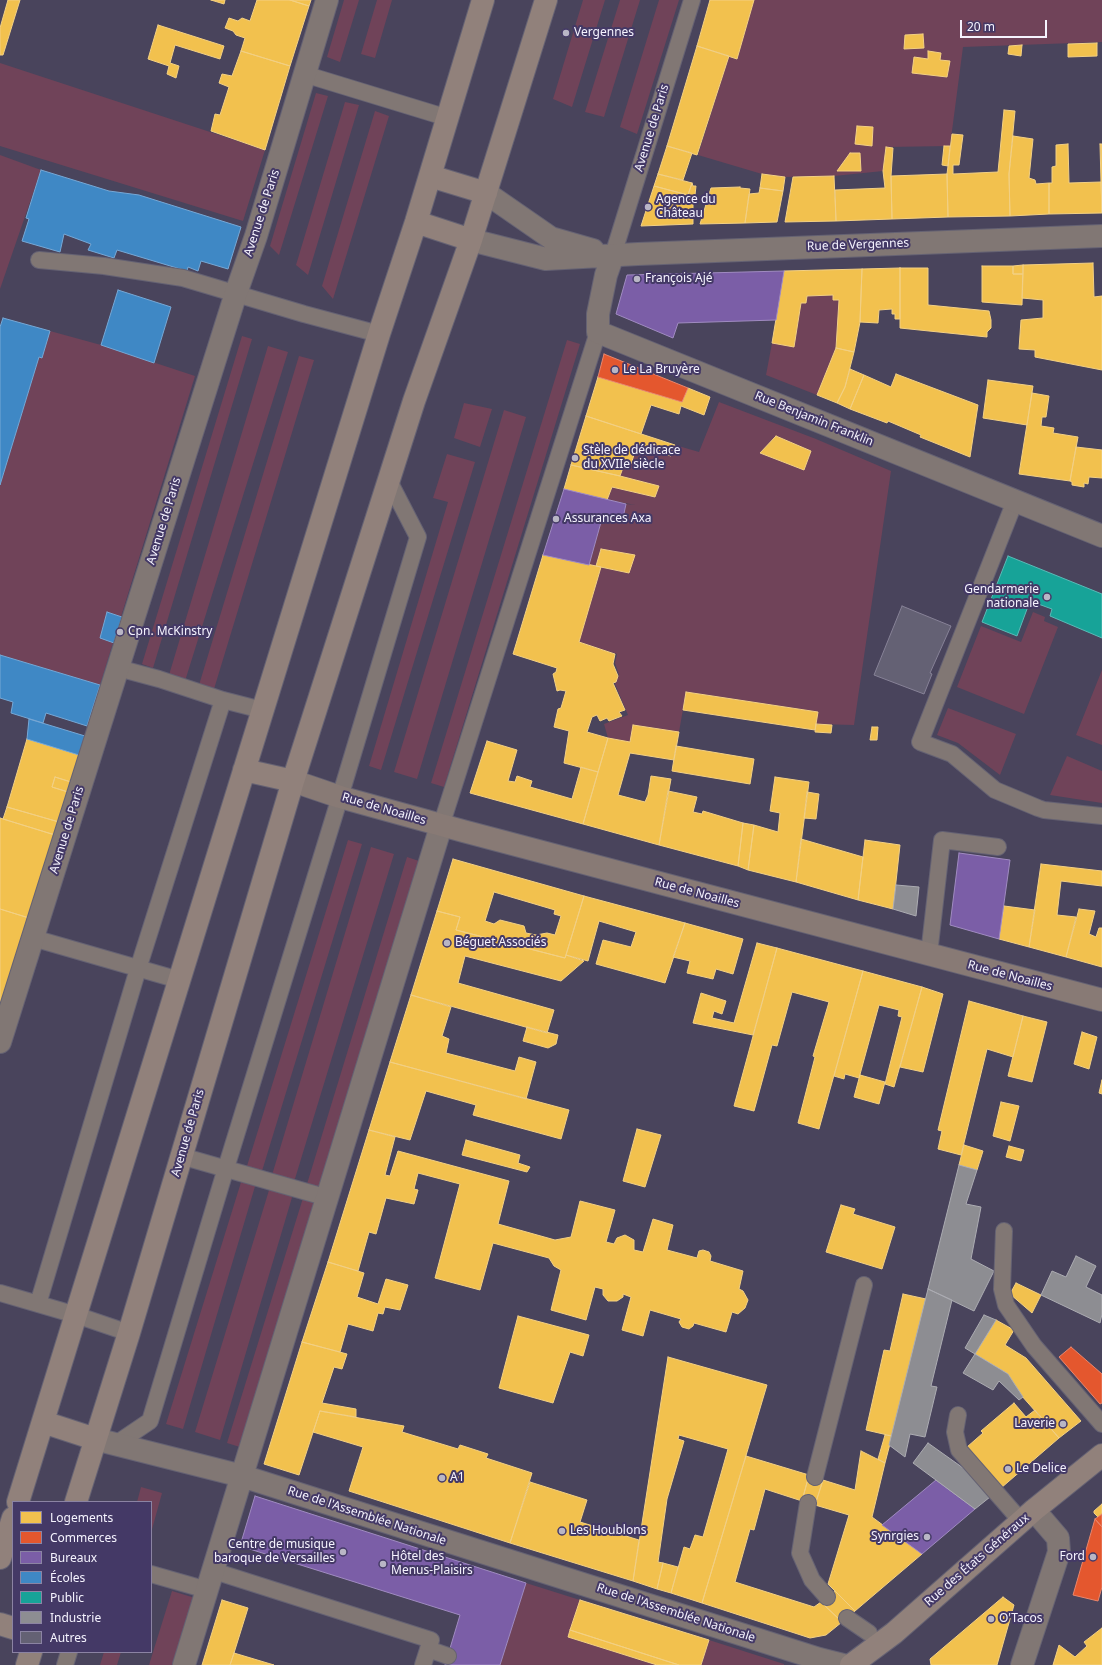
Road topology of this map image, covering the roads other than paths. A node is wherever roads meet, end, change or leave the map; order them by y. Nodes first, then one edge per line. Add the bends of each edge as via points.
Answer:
1 (326, 0) edge
2 (483, 0) edge
3 (546, 0) edge
4 (692, 0) edge
5 (304, 74) junction
6 (448, 118) junction
7 (430, 176) junction
8 (486, 193) junction
9 (416, 222) junction
10 (1102, 236) edge
11 (471, 240) junction
12 (613, 255) junction
13 (40, 260) dead end
14 (236, 294) junction
15 (598, 332) junction
16 (379, 334) junction
17 (389, 481) junction
18 (1015, 500) junction
19 (1102, 536) edge
20 (118, 668) junction
21 (223, 700) junction
22 (262, 710) junction
23 (244, 770) junction
24 (293, 781) junction
25 (340, 797) junction
26 (1102, 816) edge
27 (441, 826) junction
28 (998, 847) dead end
29 (33, 938) junction
30 (929, 954) junction
31 (138, 969) junction
32 (179, 980) junction
33 (1102, 1000) edge
34 (0, 1042) edge
35 (181, 1156) junction
36 (226, 1168) junction
37 (328, 1198) junction
38 (1004, 1231) dead end
39 (864, 1285) dead end
40 (0, 1293) edge
41 (38, 1304) junction
42 (76, 1315) junction
43 (128, 1333) junction
44 (958, 1414) dead end
45 (43, 1422) junction
46 (1102, 1424) edge
47 (95, 1439) junction
48 (116, 1444) junction
49 (1102, 1454) edge
50 (242, 1476) junction
51 (815, 1477) dead end
52 (18, 1501) edge
53 (76, 1501) edge
54 (808, 1503) dead end
55 (1028, 1516) junction
56 (7, 1526) edge
57 (0, 1558) edge
58 (152, 1574) edge
59 (210, 1580) junction
60 (827, 1597) dead end
61 (847, 1618) dead end
62 (0, 1624) edge
63 (12, 1628) edge
64 (869, 1633) dead end
65 (428, 1649) junction
66 (30, 1653) edge
67 (69, 1653) edge
68 (448, 1656) dead end
69 (27, 1665) edge
70 (65, 1665) edge
71 (184, 1665) edge
72 (423, 1665) edge
73 (843, 1665) edge
74 (851, 1665) edge
75 (1022, 1665) edge

1 - 5 street, Avenue de Paris
2 - 6 main road
3 - 8 main road, Avenue de Paris
4 - 12 lane, Avenue de Paris
5 - 6 lane
5 - 14 street, Avenue de Paris
6 - 7 main road
7 - 8 main road
7 - 9 main road
8 - 11 main road, Avenue de Paris
8 - 12 street, Rue de Vergennes via 551,238
9 - 11 main road
9 - 16 main road
10 - 12 street, Rue de Vergennes
11 - 12 street, Rue de Vergennes via 546,259
11 - 17 main road, Avenue de Paris via 414,401
12 - 15 street via 598,314
13 - 14 lane via 104,266 183,278
14 - 16 lane
14 - 20 street, Avenue de Paris
15 - 18 street, Rue Benjamin Franklin
15 - 27 lane
16 - 22 main road
17 - 24 main road, Avenue de Paris
17 - 25 lane via 418,537
18 - 19 street, Rue Benjamin Franklin
18 - 26 lane via 920,742 952,754 996,790 1038,808
20 - 21 lane
20 - 29 street, Avenue de Paris
21 - 22 lane
21 - 31 lane
22 - 23 main road
23 - 24 main road
23 - 32 main road
24 - 25 street, Rue de Noailles
24 - 35 main road, Avenue de Paris
25 - 27 street, Rue de Noailles
25 - 36 lane
27 - 30 street, Rue de Noailles
27 - 37 street
28 - 30 lane via 942,840
29 - 31 lane
29 - 34 street, Avenue de Paris
30 - 33 street, Rue de Noailles
31 - 32 lane
31 - 41 lane
32 - 42 main road
35 - 36 lane
35 - 43 main road, Avenue de Paris
36 - 37 lane
36 - 48 lane via 150,1421
37 - 50 street
38 - 46 lane via 1002,1289 1006,1305 1034,1346
39 - 51 lane
40 - 41 lane
41 - 42 lane
42 - 43 lane
42 - 45 main road
43 - 47 main road, Avenue de Paris
44 - 55 lane via 955,1432 958,1450
45 - 47 main road
45 - 52 main road
47 - 48 street, Rue de l'Assemblée Nationale
47 - 53 main road, Avenue de Paris
48 - 50 street, Rue de l'Assemblée Nationale
49 - 55 main road, Rue des États Généraux
50 - 59 street
50 - 73 street, Rue de l'Assemblée Nationale
54 - 60 lane via 800,1553 812,1580
55 - 74 main road, Rue des États Généraux via 894,1632
55 - 75 street via 1058,1538 1059,1552
56 - 57 main road
58 - 59 lane
59 - 65 lane via 431,1640
59 - 71 street
61 - 64 lane
62 - 63 main road
65 - 68 lane
65 - 72 lane
66 - 69 main road
67 - 70 lane

